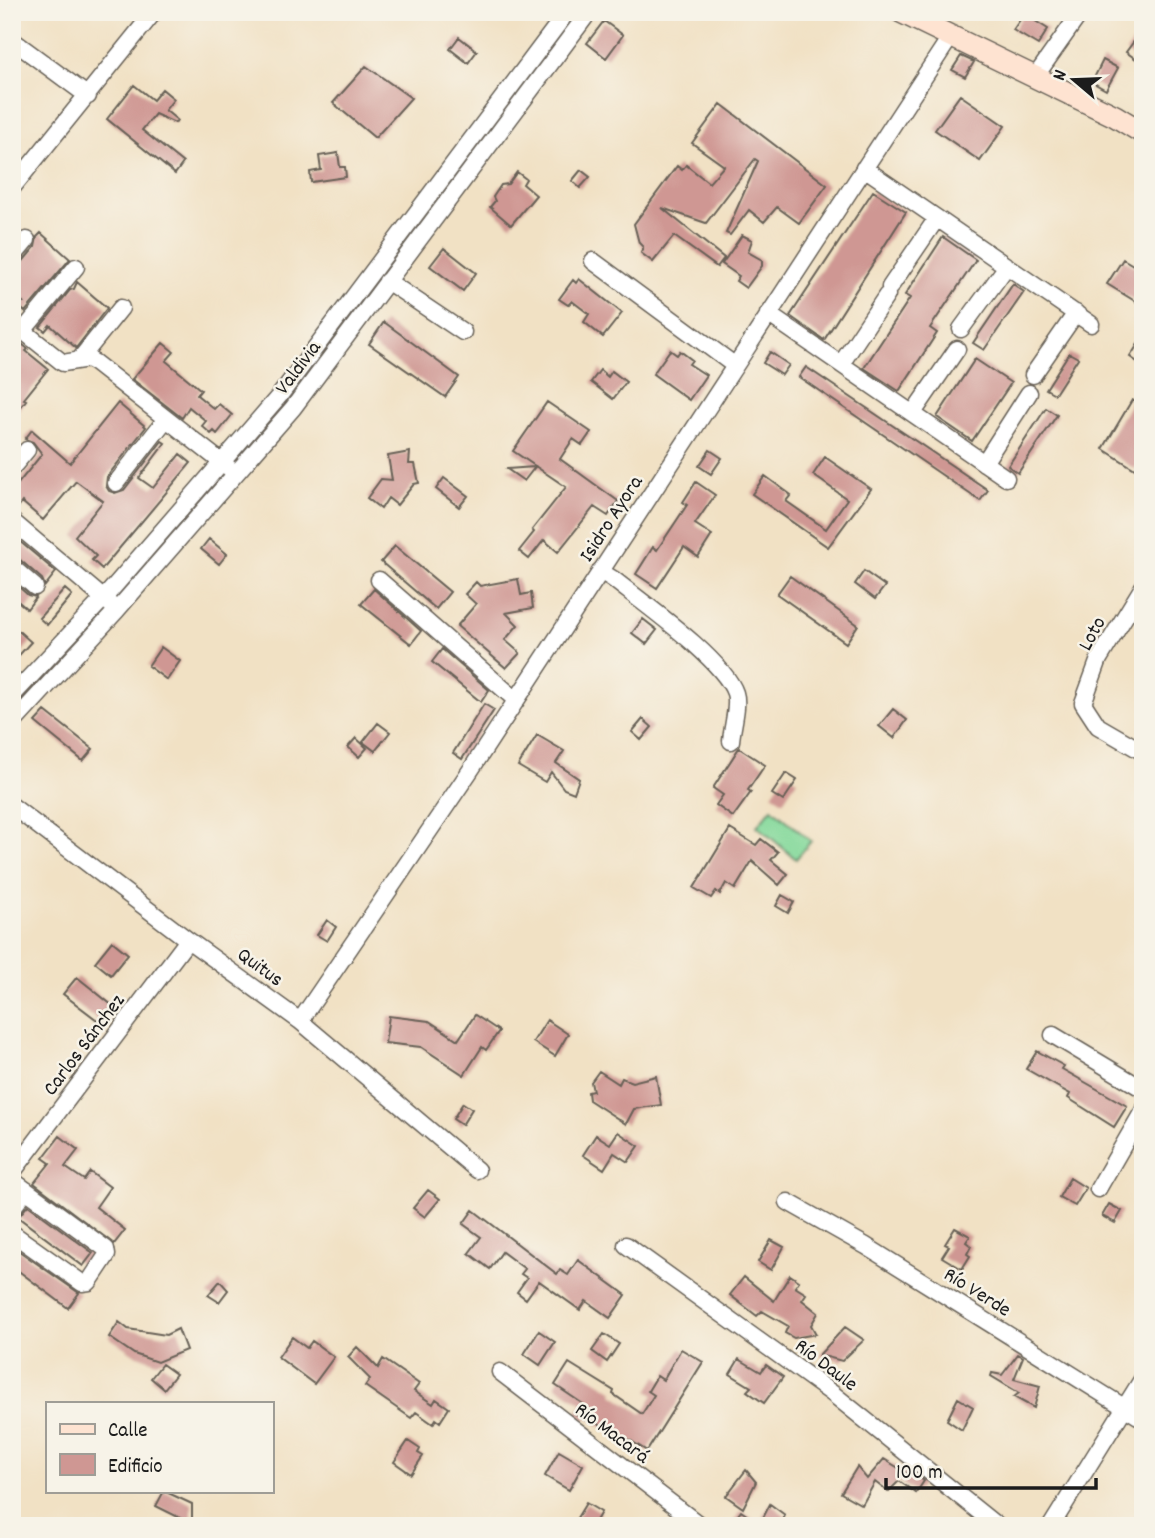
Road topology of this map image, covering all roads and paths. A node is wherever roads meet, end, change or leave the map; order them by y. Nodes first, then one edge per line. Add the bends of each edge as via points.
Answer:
1 (154, 12) edge
2 (567, 12) edge
3 (589, 12) edge
4 (901, 12) edge
5 (1081, 12) edge
6 (951, 36) junction
7 (12, 40) edge
8 (1035, 77) junction
9 (88, 96) junction
10 (1143, 133) edge
11 (864, 168) junction
12 (12, 188) edge
13 (423, 205) junction
14 (437, 215) junction
15 (937, 218) junction
16 (27, 240) dead end
17 (12, 258) edge
18 (593, 261) dead end
19 (1007, 266) junction
20 (76, 267) dead end
21 (387, 281) junction
22 (121, 308) dead end
23 (1076, 313) junction
24 (768, 314) junction
25 (1091, 324) dead end
26 (18, 326) edge
27 (961, 329) dead end
28 (463, 332) dead end
29 (957, 349) dead end
30 (80, 359) junction
31 (841, 364) junction
32 (734, 365) junction
33 (1033, 374) dead end
34 (1028, 393) dead end
35 (913, 413) junction
36 (166, 419) junction
37 (27, 450) dead end
38 (222, 463) junction
39 (984, 463) junction
40 (12, 468) edge
41 (236, 474) junction
42 (1006, 478) dead end
43 (116, 482) dead end
44 (12, 521) edge
45 (12, 567) edge
46 (600, 571) junction
47 (379, 580) dead end
48 (35, 587) dead end
49 (1143, 587) edge
50 (104, 598) junction
51 (117, 610) junction
52 (12, 697) edge
53 (516, 700) junction
54 (25, 710) junction
55 (12, 724) edge
56 (731, 741) dead end
57 (1143, 752) edge
58 (12, 806) edge
59 (188, 940) junction
60 (300, 1021) junction
61 (1053, 1035) dead end
62 (1143, 1088) edge
63 (1143, 1111) edge
64 (477, 1170) dead end
65 (12, 1173) edge
66 (12, 1180) edge
67 (1098, 1189) dead end
68 (26, 1190) junction
69 (789, 1202) dead end
70 (12, 1209) edge
71 (12, 1233) edge
72 (626, 1245) dead end
73 (500, 1372) dead end
74 (1143, 1378) edge
75 (1125, 1408) junction
76 (1143, 1419) edge
77 (701, 1526) edge
78 (997, 1526) edge
79 (1051, 1526) edge

1 - 9 street
2 - 13 street, Valdivia
3 - 14 street, Valdivia
4 - 6 street
5 - 8 street
6 - 8 street
6 - 11 street, Isidro Ayora
7 - 9 street
8 - 10 street
9 - 12 street
11 - 15 street
11 - 24 street, Isidro Ayora
13 - 14 street
13 - 38 street, Valdivia via 280,395
14 - 21 street, Valdivia
15 - 19 street
15 - 31 street
16 - 17 street
18 - 32 street
19 - 23 street
19 - 27 street
20 - 26 street
21 - 28 street
21 - 41 street, Valdivia via 293,408
22 - 30 street
23 - 25 street
23 - 33 street
24 - 31 street
24 - 32 street, Isidro Ayora
26 - 30 street via 63,363
29 - 35 street
30 - 36 street via 95,363
31 - 35 street
32 - 46 street, Isidro Ayora
34 - 39 street
35 - 39 street
36 - 38 street
36 - 43 street
37 - 40 street
38 - 41 street
38 - 50 street, Valdivia
39 - 42 street
41 - 51 street, Valdivia
44 - 50 street
45 - 48 street
46 - 53 street, Isidro Ayora
46 - 56 street via 729,678 737,695
47 - 53 street
49 - 57 street, Loto via 1099,659 1083,703 1098,726
50 - 51 street
50 - 52 street, Valdivia
51 - 54 street, Valdivia
52 - 54 street
53 - 60 street, Isidro Ayora
54 - 55 street, Valdivia
58 - 59 street, Quitus
59 - 60 street, Quitus
59 - 65 street, Carlos Sánchez
60 - 64 street, Quitus
61 - 62 street
63 - 67 street
66 - 68 street
68 - 70 street
68 - 71 street via 107,1255 89,1282 82,1283
69 - 75 street, Río Verde
72 - 78 street, Río Daule via 833,1394
73 - 77 street, Río Macará
74 - 75 street
75 - 76 street, Río Verde
75 - 79 street

